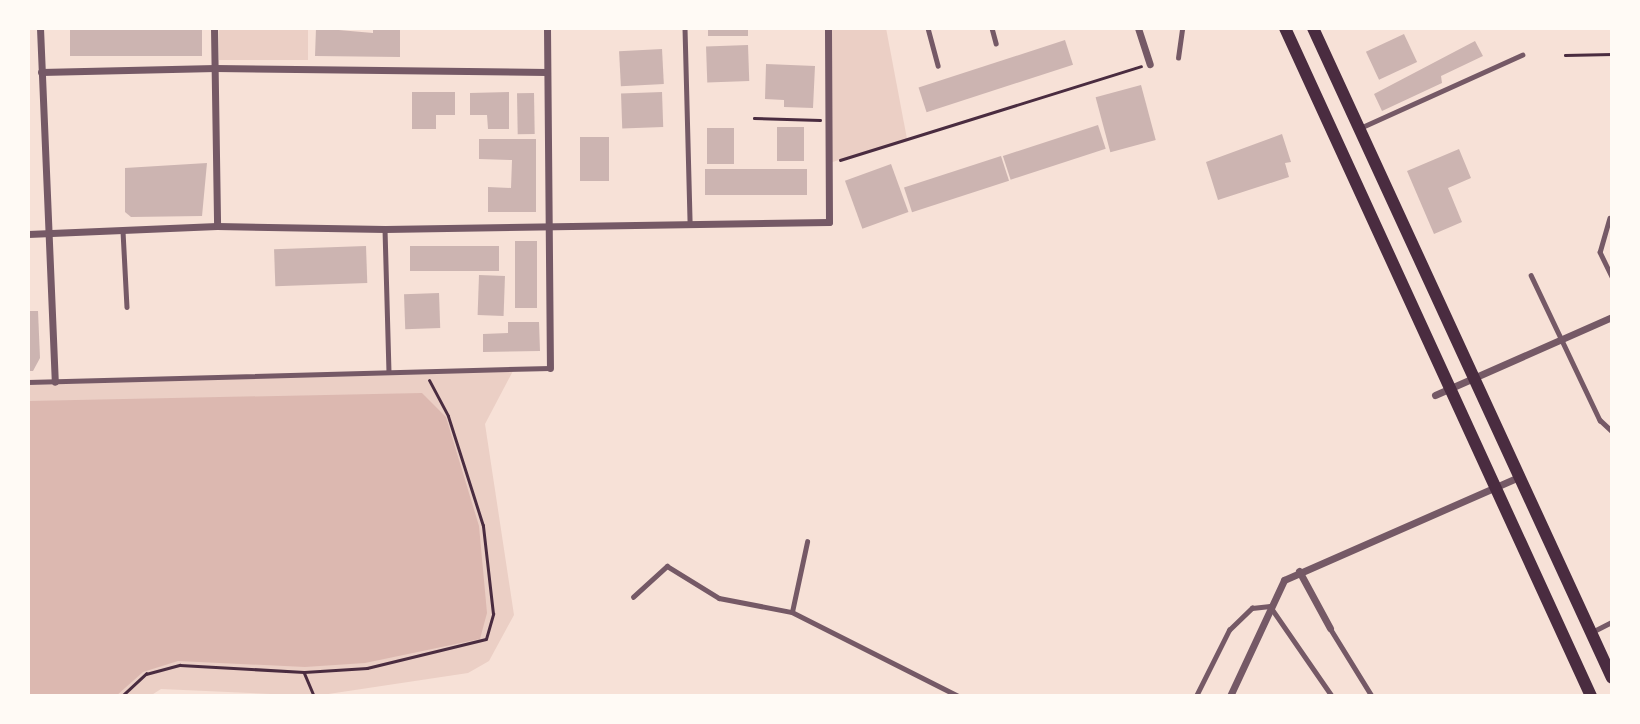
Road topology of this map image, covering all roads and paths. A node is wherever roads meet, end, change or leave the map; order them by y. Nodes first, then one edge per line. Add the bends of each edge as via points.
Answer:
1 (40, 28) edge
2 (214, 28) edge
3 (547, 28) edge
4 (685, 28) edge
5 (828, 28) edge
6 (928, 28) edge
7 (992, 28) edge
8 (1138, 28) edge
9 (1182, 28) edge
10 (1285, 28) edge
11 (1313, 28) edge
12 (996, 43) dead end
13 (1612, 54) edge
14 (1522, 55) dead end
15 (1565, 55) dead end
16 (1178, 58) dead end
17 (1150, 64) joint
18 (938, 66) dead end
19 (215, 68) junction
20 (41, 72) junction
21 (547, 72) junction
22 (754, 118) dead end
23 (827, 120) junction
24 (1359, 128) junction
25 (826, 164) junction
26 (1610, 218) dead end
27 (217, 226) junction
28 (690, 226) junction
29 (548, 228) junction
30 (385, 229) junction
31 (123, 231) junction
32 (28, 234) edge
33 (46, 234) junction
34 (1531, 275) dead end
35 (1612, 277) edge
36 (127, 307) dead end
37 (1612, 317) edge
38 (1562, 340) junction
39 (551, 369) joint
40 (390, 372) junction
41 (424, 372) junction
42 (1474, 379) junction
43 (28, 382) edge
44 (55, 382) junction
45 (1449, 389) junction
46 (1435, 395) dead end
47 (1612, 431) edge
48 (1519, 477) junction
49 (1494, 488) junction
50 (807, 542) dead end
51 (1299, 571) junction
52 (633, 597) dead end
53 (1270, 606) junction
54 (792, 612) junction
55 (1612, 622) edge
56 (1330, 628) joint
57 (1591, 632) junction
58 (304, 672) junction
59 (1612, 678) edge
60 (1233, 694) edge
61 (122, 696) edge
62 (314, 696) edge
63 (958, 696) edge
64 (1196, 696) edge
65 (1332, 696) edge
66 (1372, 696) edge
67 (1591, 696) edge

1 - 20 street
2 - 19 street
3 - 21 street
4 - 28 lane
5 - 23 street
6 - 18 lane
7 - 12 lane
8 - 17 street
9 - 16 lane
10 - 45 main road
11 - 24 main road
13 - 15 path
14 - 24 lane
17 - 25 path
19 - 20 street
19 - 21 street
19 - 27 street
20 - 33 street
21 - 29 street
22 - 23 path
23 - 25 street
24 - 42 main road
25 - 28 street via 829,222
26 - 35 lane via 1600,253
27 - 30 street
27 - 31 street
28 - 29 street
29 - 30 street
29 - 39 street
30 - 40 lane
31 - 33 street
31 - 36 lane
32 - 33 street
33 - 44 street
34 - 38 lane
37 - 38 street
38 - 42 street
38 - 47 lane via 1600,419
39 - 41 lane
40 - 41 lane
40 - 44 lane
41 - 58 path via 449,416 483,526 493,614 486,639 367,668
42 - 45 street
42 - 48 main road
43 - 44 lane
45 - 46 street
45 - 49 main road
48 - 49 street
48 - 57 main road
49 - 51 street
49 - 67 main road
50 - 54 lane
51 - 53 street via 1284,580
51 - 56 street
52 - 54 lane via 667,566 719,598
53 - 60 street
53 - 64 lane via 1252,608 1228,630
53 - 65 lane
54 - 63 lane
55 - 57 lane
56 - 66 lane
57 - 59 main road
58 - 61 path via 180,665 146,674
58 - 62 path

